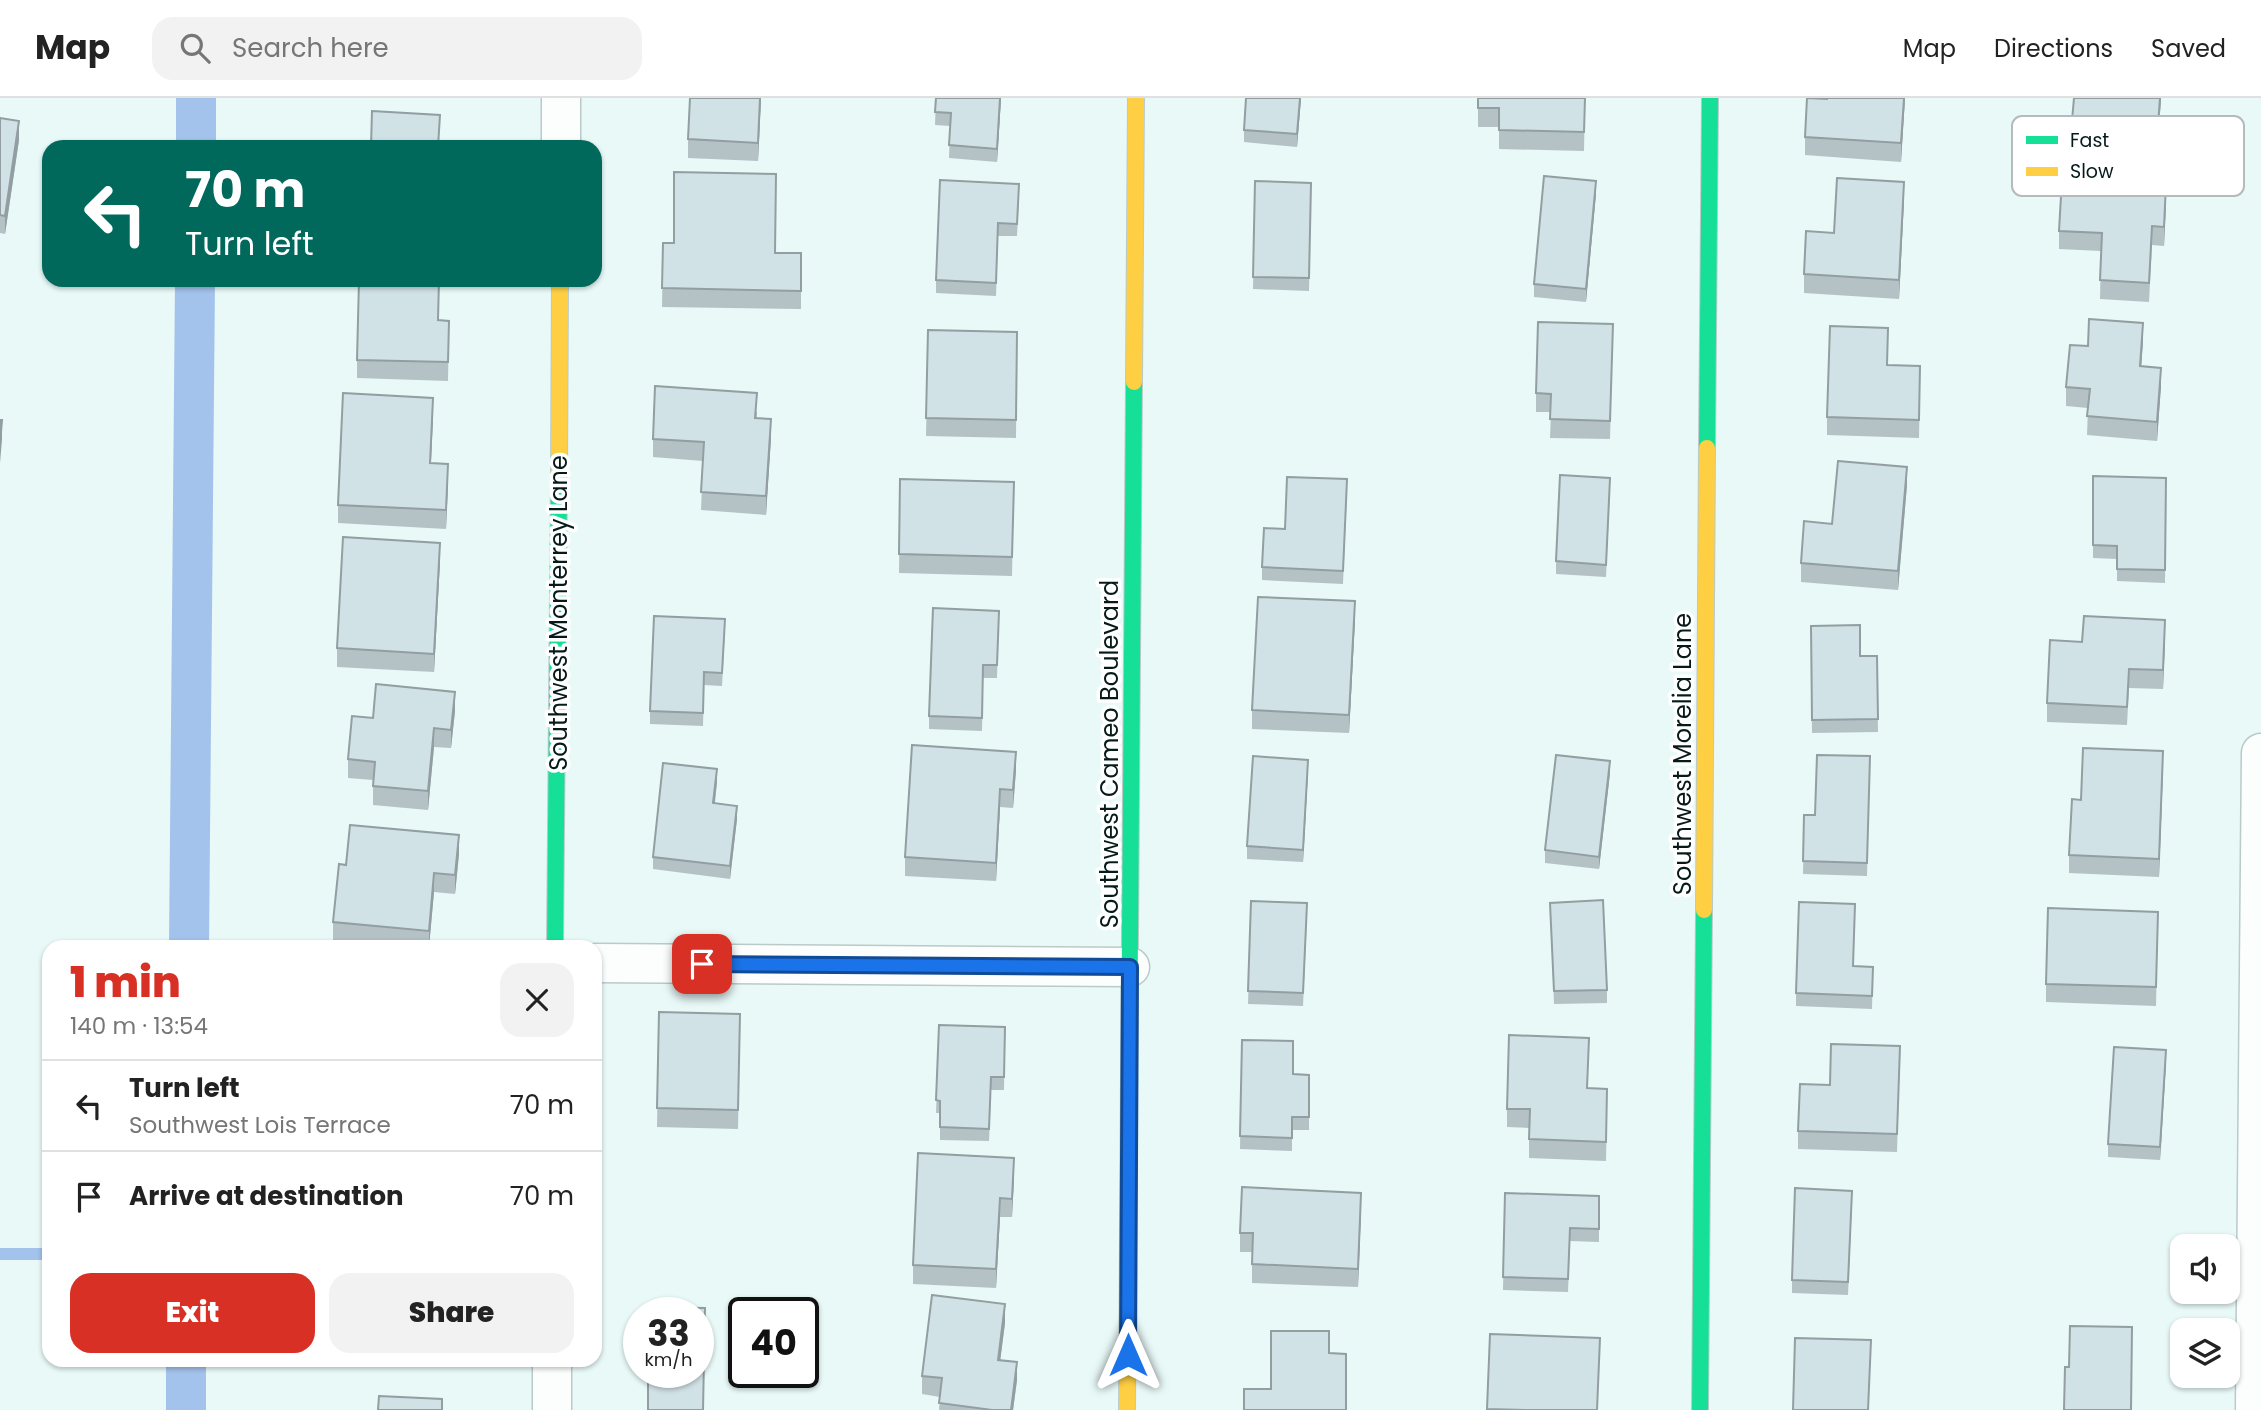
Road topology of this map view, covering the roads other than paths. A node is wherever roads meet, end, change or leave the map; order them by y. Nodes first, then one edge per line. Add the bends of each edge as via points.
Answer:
1 (561, 98) edge
2 (1136, 98) edge
3 (1710, 98) edge
4 (561, 140) edge
5 (560, 287) edge
6 (2261, 753) edge
7 (555, 940) edge
8 (602, 963) edge
9 (1130, 967) junction
10 (552, 1367) edge
11 (552, 1410) edge
12 (1127, 1410) edge
13 (1700, 1410) edge
14 (2255, 1410) edge

1 - 4 street
2 - 9 street, Southwest Cameo Boulevard
3 - 13 street, Southwest Morelia Lane
5 - 7 street, Southwest Monterrey Lane
6 - 14 street
8 - 9 street
9 - 12 street, Southwest Cameo Boulevard
10 - 11 street

